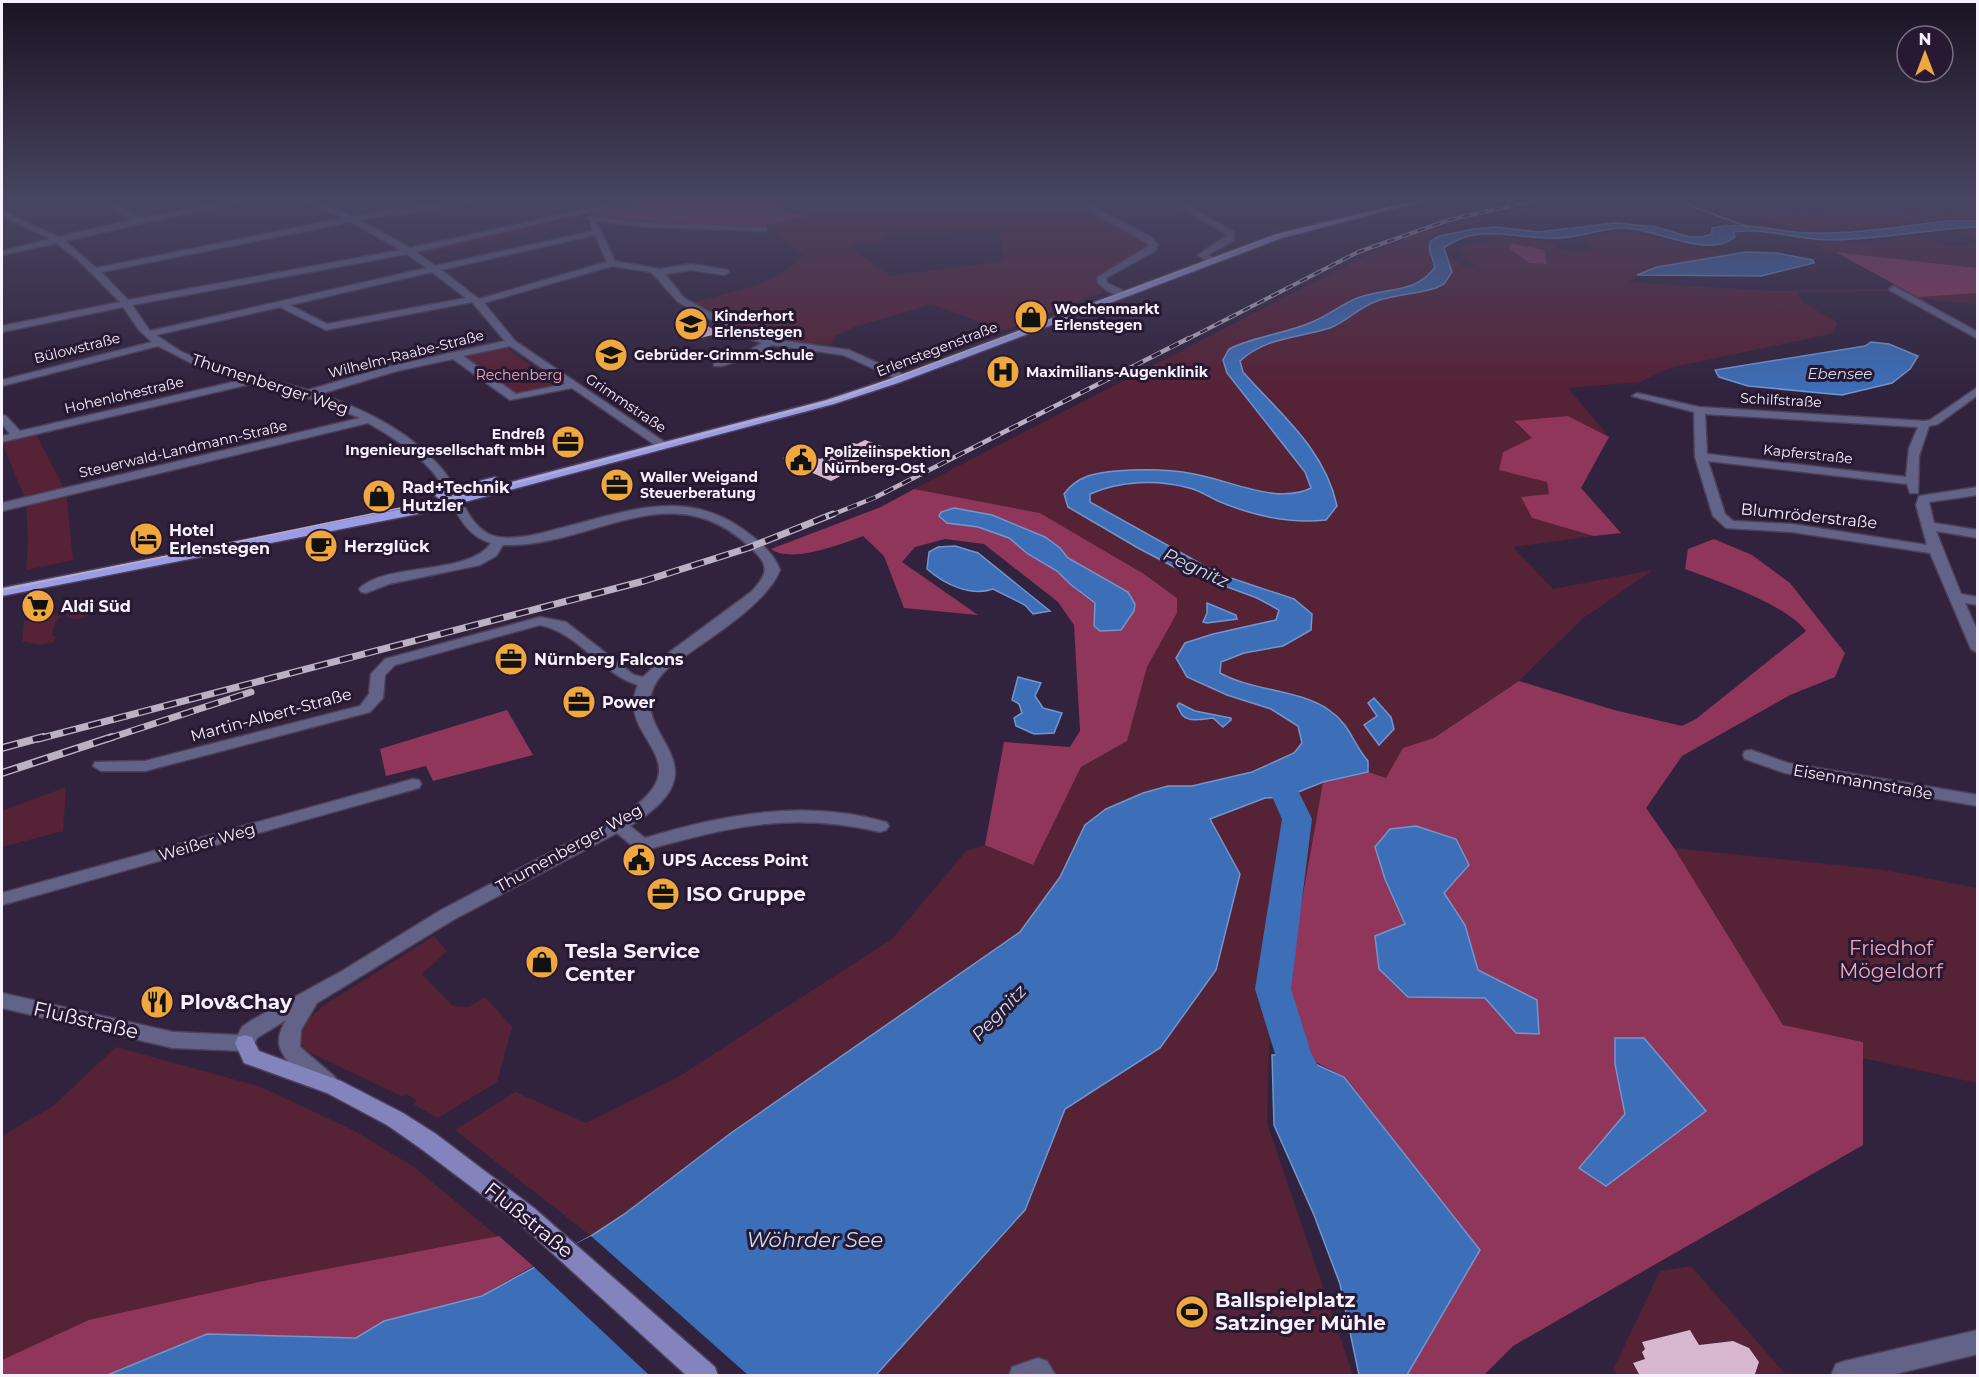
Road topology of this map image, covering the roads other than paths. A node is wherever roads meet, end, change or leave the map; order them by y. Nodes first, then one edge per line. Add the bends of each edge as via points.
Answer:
1 (85, 264) edge
2 (121, 264) edge
3 (337, 264) edge
4 (427, 264) edge
5 (449, 264) edge
6 (607, 264) edge
7 (621, 264) edge
8 (1126, 264) edge
9 (1198, 264) edge
10 (432, 268) junction
11 (92, 270) junction
12 (658, 272) junction
13 (725, 272) dead end
14 (1894, 289) dead end
15 (1120, 293) junction
16 (476, 301) junction
17 (126, 303) junction
18 (281, 304) junction
19 (2, 329) edge
20 (148, 334) junction
21 (1977, 336) edge
22 (770, 342) junction
23 (160, 343) junction
24 (512, 343) junction
25 (455, 355) junction
26 (718, 364) dead end
27 (900, 376) junction
28 (254, 380) junction
29 (2, 383) edge
30 (573, 385) junction
31 (1977, 390) edge
32 (308, 394) junction
33 (1637, 396) dead end
34 (1700, 410) junction
35 (2, 418) edge
36 (371, 419) junction
37 (1925, 424) junction
38 (17, 435) junction
39 (2, 439) edge
40 (660, 443) junction
41 (1701, 457) junction
42 (1912, 481) junction
43 (1977, 491) edge
44 (454, 497) junction
45 (1923, 500) junction
46 (2, 507) edge
47 (1927, 525) junction
48 (1977, 534) edge
49 (499, 541) junction
50 (1935, 550) junction
51 (2, 583) edge
52 (366, 589) dead end
53 (2, 592) edge
54 (1955, 597) junction
55 (1977, 601) edge
56 (1977, 649) edge
57 (646, 683) junction
58 (1751, 754) dead end
59 (101, 766) dead end
60 (413, 784) dead end
61 (1977, 801) edge
62 (617, 824) junction
63 (880, 826) dead end
64 (2, 899) edge
65 (311, 997) junction
66 (2, 1001) edge
67 (245, 1043) junction
68 (334, 1087) junction
69 (1977, 1342) edge
70 (706, 1376) edge
71 (1021, 1376) edge
72 (1044, 1376) edge
73 (1846, 1376) edge

1 - 11 street, Thumenberger Weg
2 - 11 street
3 - 17 street
4 - 10 street, Grimmstraße
5 - 10 street
6 - 16 street
7 - 12 street
8 - 15 street via 1102,278 1102,284
9 - 15 main road, Erlenstegenstraße
10 - 16 street, Grimmstraße
10 - 18 street
11 - 17 street, Thumenberger Weg
12 - 13 street via 691,267
12 - 22 street via 688,304 742,333
14 - 21 street
15 - 27 main road, Erlenstegenstraße
16 - 18 street via 326,327
16 - 24 street, Grimmstraße
17 - 19 street
17 - 20 street, Thumenberger Weg
18 - 20 street
20 - 23 street, Thumenberger Weg
22 - 26 street
22 - 27 street via 844,352
23 - 28 street, Thumenberger Weg via 203,366
23 - 29 street, Bülowstraße
24 - 25 street, Wilhelm-Raabe-Straße
24 - 30 street, Grimmstraße
25 - 30 street, Grimmstraße via 514,398
25 - 32 street, Wilhelm-Raabe-Straße
27 - 40 main road, Erlenstegenstraße
28 - 32 street, Thumenberger Weg
28 - 38 street, Hohenlohestraße
30 - 40 street, Grimmstraße
31 - 37 street via 1934,422
32 - 36 street, Thumenberger Weg
33 - 34 street, Schilfstraße
34 - 37 street, Schilfstraße
34 - 41 street, Blumröderstraße
35 - 38 street
36 - 44 street, Thumenberger Weg via 426,458
36 - 46 street, Steuerwald-Landmann-Straße
37 - 42 street via 1912,453
38 - 39 street, Hohenlohestraße
40 - 44 main road, Erlenstegenstraße
41 - 42 street, Kapferstraße
41 - 50 street, Blumröderstraße via 1719,516 1730,525 1792,528
42 - 45 street via 1913,489
43 - 45 street
44 - 49 street, Thumenberger Weg via 477,531
44 - 51 main road
44 - 53 main road
45 - 47 street
47 - 48 street
47 - 50 street
49 - 52 street via 491,553 475,562 385,581
49 - 57 street via 536,538 657,510 683,508 713,515 763,552 773,572 763,589 686,647
50 - 54 street
54 - 55 street
54 - 56 street
57 - 59 street, Martin-Albert-Straße via 629,678 561,625 540,621 390,662 378,674 375,702 365,709 145,766
57 - 62 street, Thumenberger Weg via 640,710 667,760 668,775 659,793
58 - 61 street, Eisenmannstraße via 1785,768
60 - 64 street, Weißer Weg
62 - 63 street via 642,845 749,817 834,816
62 - 65 street, Thumenberger Weg via 444,916
65 - 67 street, Thumenberger Weg via 259,1026 249,1033
65 - 68 street, Flußstraße via 290,1029 288,1040 292,1055
66 - 67 street, Flußstraße via 173,1040
67 - 68 street, Flußstraße via 251,1057
68 - 70 street, Flußstraße via 395,1119 526,1215
69 - 73 street via 1845,1373
71 - 72 street via 1038,1370

